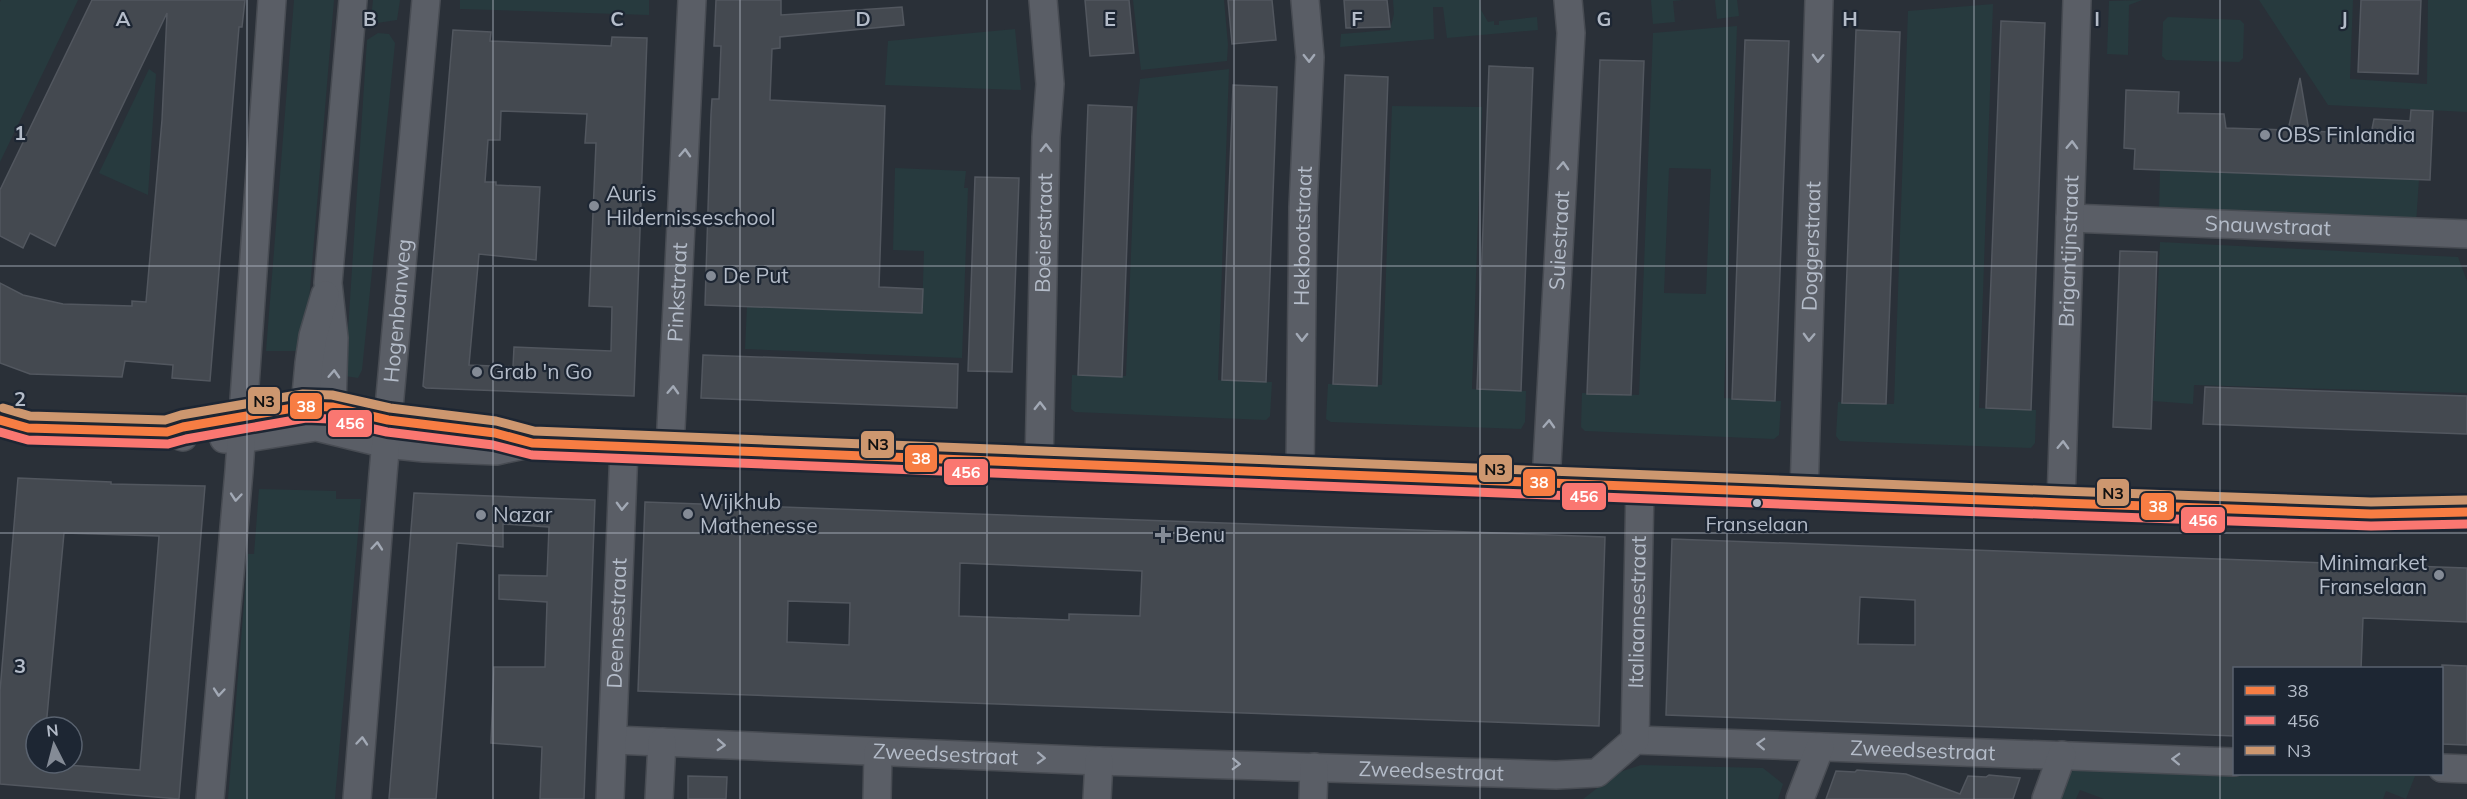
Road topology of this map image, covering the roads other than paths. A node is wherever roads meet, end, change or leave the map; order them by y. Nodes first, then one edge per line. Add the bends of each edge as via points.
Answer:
1 (272, 0) edge
2 (353, 0) edge
3 (426, 0) edge
4 (692, 0) edge
5 (1043, 0) edge
6 (1305, 0) edge
7 (1568, 0) edge
8 (1819, 0) edge
9 (2077, 0) edge
10 (2070, 218) junction
11 (2467, 234) edge
12 (318, 413) junction
13 (0, 420) edge
14 (241, 429) junction
15 (387, 432) junction
16 (624, 448) junction
17 (670, 448) junction
18 (1039, 465) junction
19 (1300, 472) junction
20 (1546, 482) junction
21 (1640, 485) junction
22 (1804, 494) junction
23 (2061, 503) junction
24 (2467, 512) edge
25 (614, 740) junction
26 (1635, 740) junction
27 (662, 742) junction
28 (1820, 747) junction
29 (878, 752) junction
30 (2062, 755) junction
31 (1099, 761) junction
32 (2233, 762) edge
33 (1314, 766) junction
34 (2443, 768) edge
35 (2467, 769) edge
36 (1556, 787) edge
37 (210, 799) edge
38 (357, 799) edge
39 (610, 799) edge
40 (659, 799) edge
41 (877, 799) edge
42 (1097, 799) edge
43 (1313, 799) edge
44 (1800, 799) edge
45 (2046, 799) edge

1 - 14 street
2 - 12 street via 328,283 334,347
3 - 15 street, Hogenbanweg
17 -> 4 street, Pinkstraat
18 -> 5 street, Boeierstraat via 1050,84
6 -> 19 street, Hekbootstraat via 1310,57
20 -> 7 street, Suiestraat via 1570,33
8 -> 22 street, Doggerstraat
10 -> 9 street, Brigantijnstraat
10 - 11 street, Snauwstraat
23 -> 10 street, Brigantijnstraat
12 - 14 street
12 - 15 street
13 - 14 street via 28,428 167,432 183,427
14 -> 37 street
15 - 16 street via 496,451 531,443
38 -> 15 street, Hogenbanweg
16 - 17 street
16 -> 25 street, Deensestraat
17 - 18 street
18 - 19 street
19 - 20 street
20 - 21 street
21 - 22 street
21 - 26 street, Italiaansestraat
22 - 23 street
23 - 24 street via 2371,514
25 - 27 street, Zweedsestraat
25 - 39 street, Deensestraat
28 -> 26 street, Zweedsestraat
26 - 36 street, Zweedsestraat via 1597,773
27 -> 29 street, Zweedsestraat
27 - 40 street
28 - 30 street, Zweedsestraat
28 - 44 street
29 -> 31 street, Zweedsestraat
29 - 41 street
32 -> 30 street, Zweedsestraat
30 - 45 street
31 -> 33 street, Zweedsestraat
31 - 42 street
33 - 36 street, Zweedsestraat
33 - 43 street
34 - 35 street

